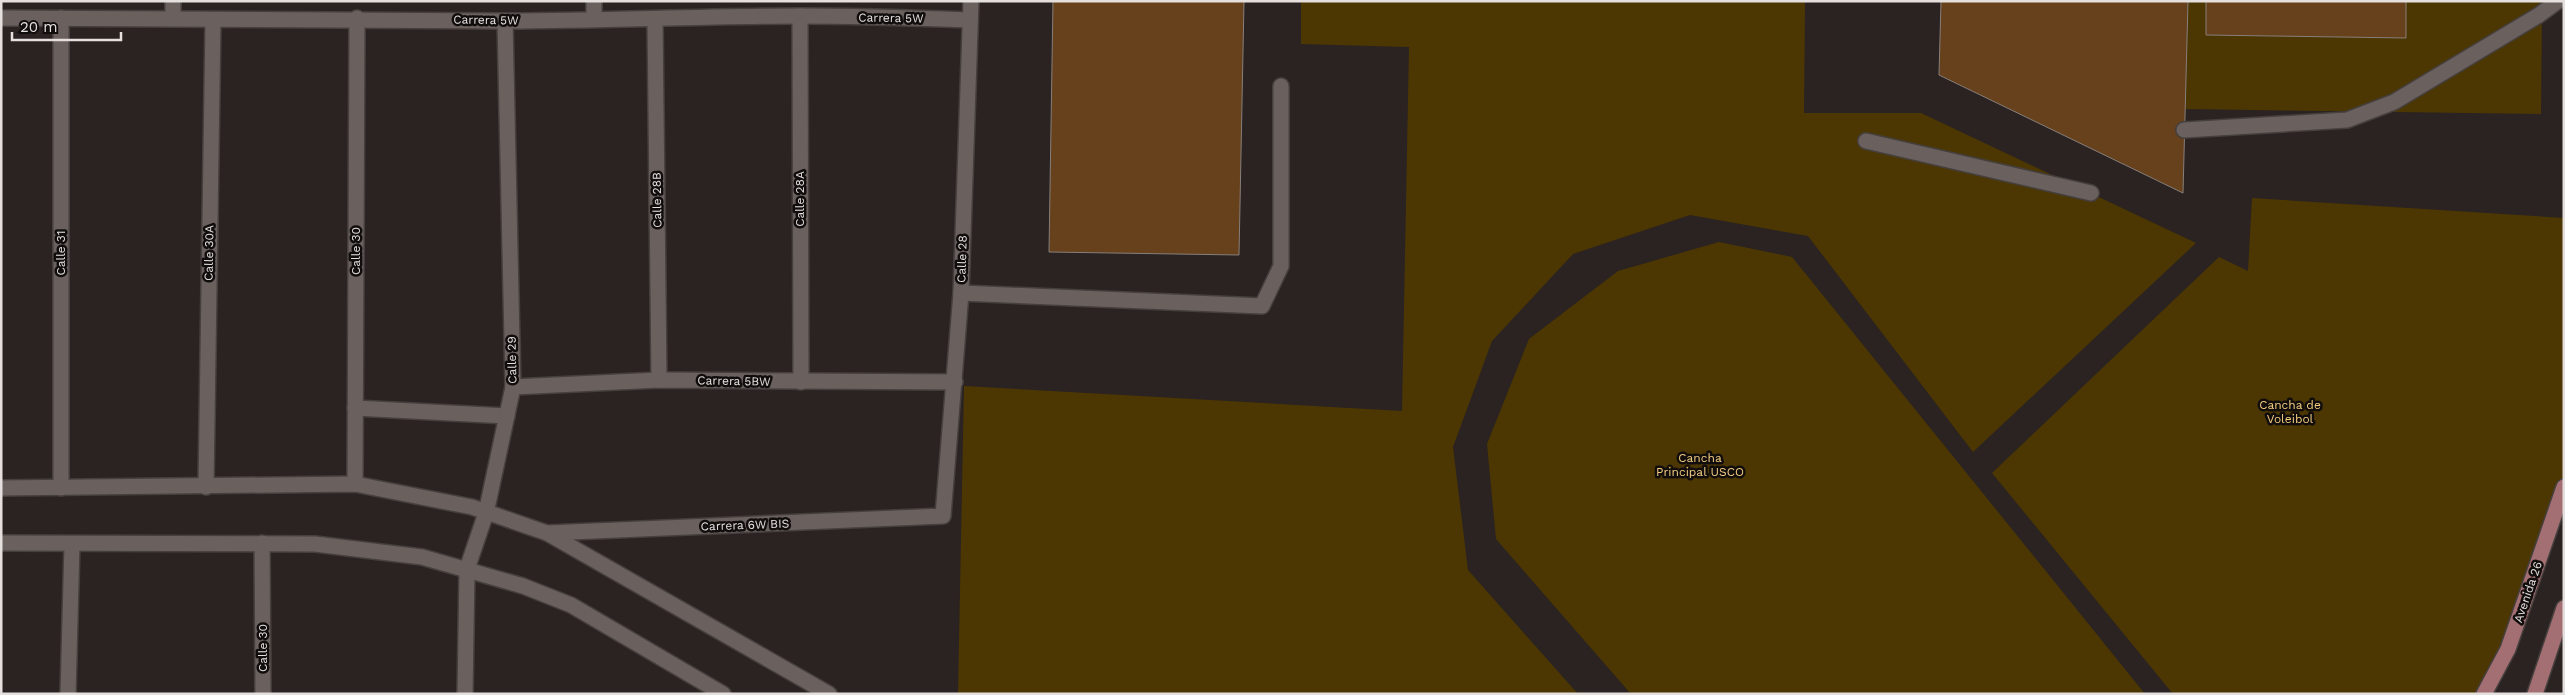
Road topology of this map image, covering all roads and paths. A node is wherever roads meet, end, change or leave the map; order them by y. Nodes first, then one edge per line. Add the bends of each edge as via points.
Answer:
1 (174, 1) edge
2 (594, 1) edge
3 (971, 1) edge
4 (2558, 1) edge
5 (800, 16) junction
6 (173, 17) junction
7 (1, 18) edge
8 (61, 18) junction
9 (357, 18) junction
10 (594, 19) junction
11 (212, 20) junction
12 (655, 20) junction
13 (970, 20) junction
14 (505, 21) junction
15 (1281, 86) dead end
16 (2184, 130) dead end
17 (1866, 141) dead end
18 (2091, 193) dead end
19 (961, 293) junction
20 (659, 380) junction
21 (800, 382) junction
22 (955, 382) junction
23 (513, 387) junction
24 (355, 408) junction
25 (507, 416) junction
26 (355, 484) junction
27 (206, 487) junction
28 (2564, 487) edge
29 (1, 488) edge
30 (61, 488) junction
31 (486, 513) junction
32 (944, 516) joint
33 (548, 533) junction
34 (1, 543) edge
35 (262, 543) junction
36 (72, 545) junction
37 (467, 568) junction
38 (2564, 608) edge
39 (68, 694) edge
40 (263, 694) edge
41 (465, 694) edge
42 (723, 694) edge
43 (829, 694) edge
44 (2484, 694) edge
45 (2535, 694) edge

1 - 6 street
2 - 10 street
3 - 13 street, Calle 28
4 - 16 street via 2394,102 2347,120
5 - 12 street, Carrera 5W
5 - 13 street, Carrera 5W
5 - 21 street, Calle 28A
6 - 8 street, Carrera 5W
6 - 11 street, Carrera 5W
7 - 8 street, Carrera 5W
8 - 30 street, Calle 31
9 - 11 street, Carrera 5W
9 - 14 street, Carrera 5W
9 - 24 street, Calle 30
10 - 12 street, Carrera 5W
10 - 14 street, Carrera 5W
11 - 27 street, Calle 30A
12 - 20 street, Calle 28B
13 - 19 street, Calle 28
14 - 23 street, Calle 29
15 - 19 street via 1281,266 1262,306
17 - 18 street
19 - 22 street, Calle 28
20 - 21 street, Carrera 5BW
20 - 23 street, Carrera 5BW
21 - 22 street, Carrera 5BW
22 - 32 street, Calle 28
23 - 25 street, Calle 29
24 - 25 street
24 - 26 street, Calle 30
25 - 31 street, Calle 29
26 - 27 street
26 - 31 street via 472,507
27 - 30 street
28 - 44 main road, Avenida 26 via 2508,650
29 - 30 street
31 - 33 street
31 - 37 street, Calle 29
32 - 33 street, Carrera 6W BIS
33 - 43 street
34 - 36 street
35 - 36 street
35 - 37 street via 374,550
35 - 40 street, Calle 30
36 - 39 street
37 - 41 street, Calle 29
37 - 42 street via 571,605
38 - 45 main road

